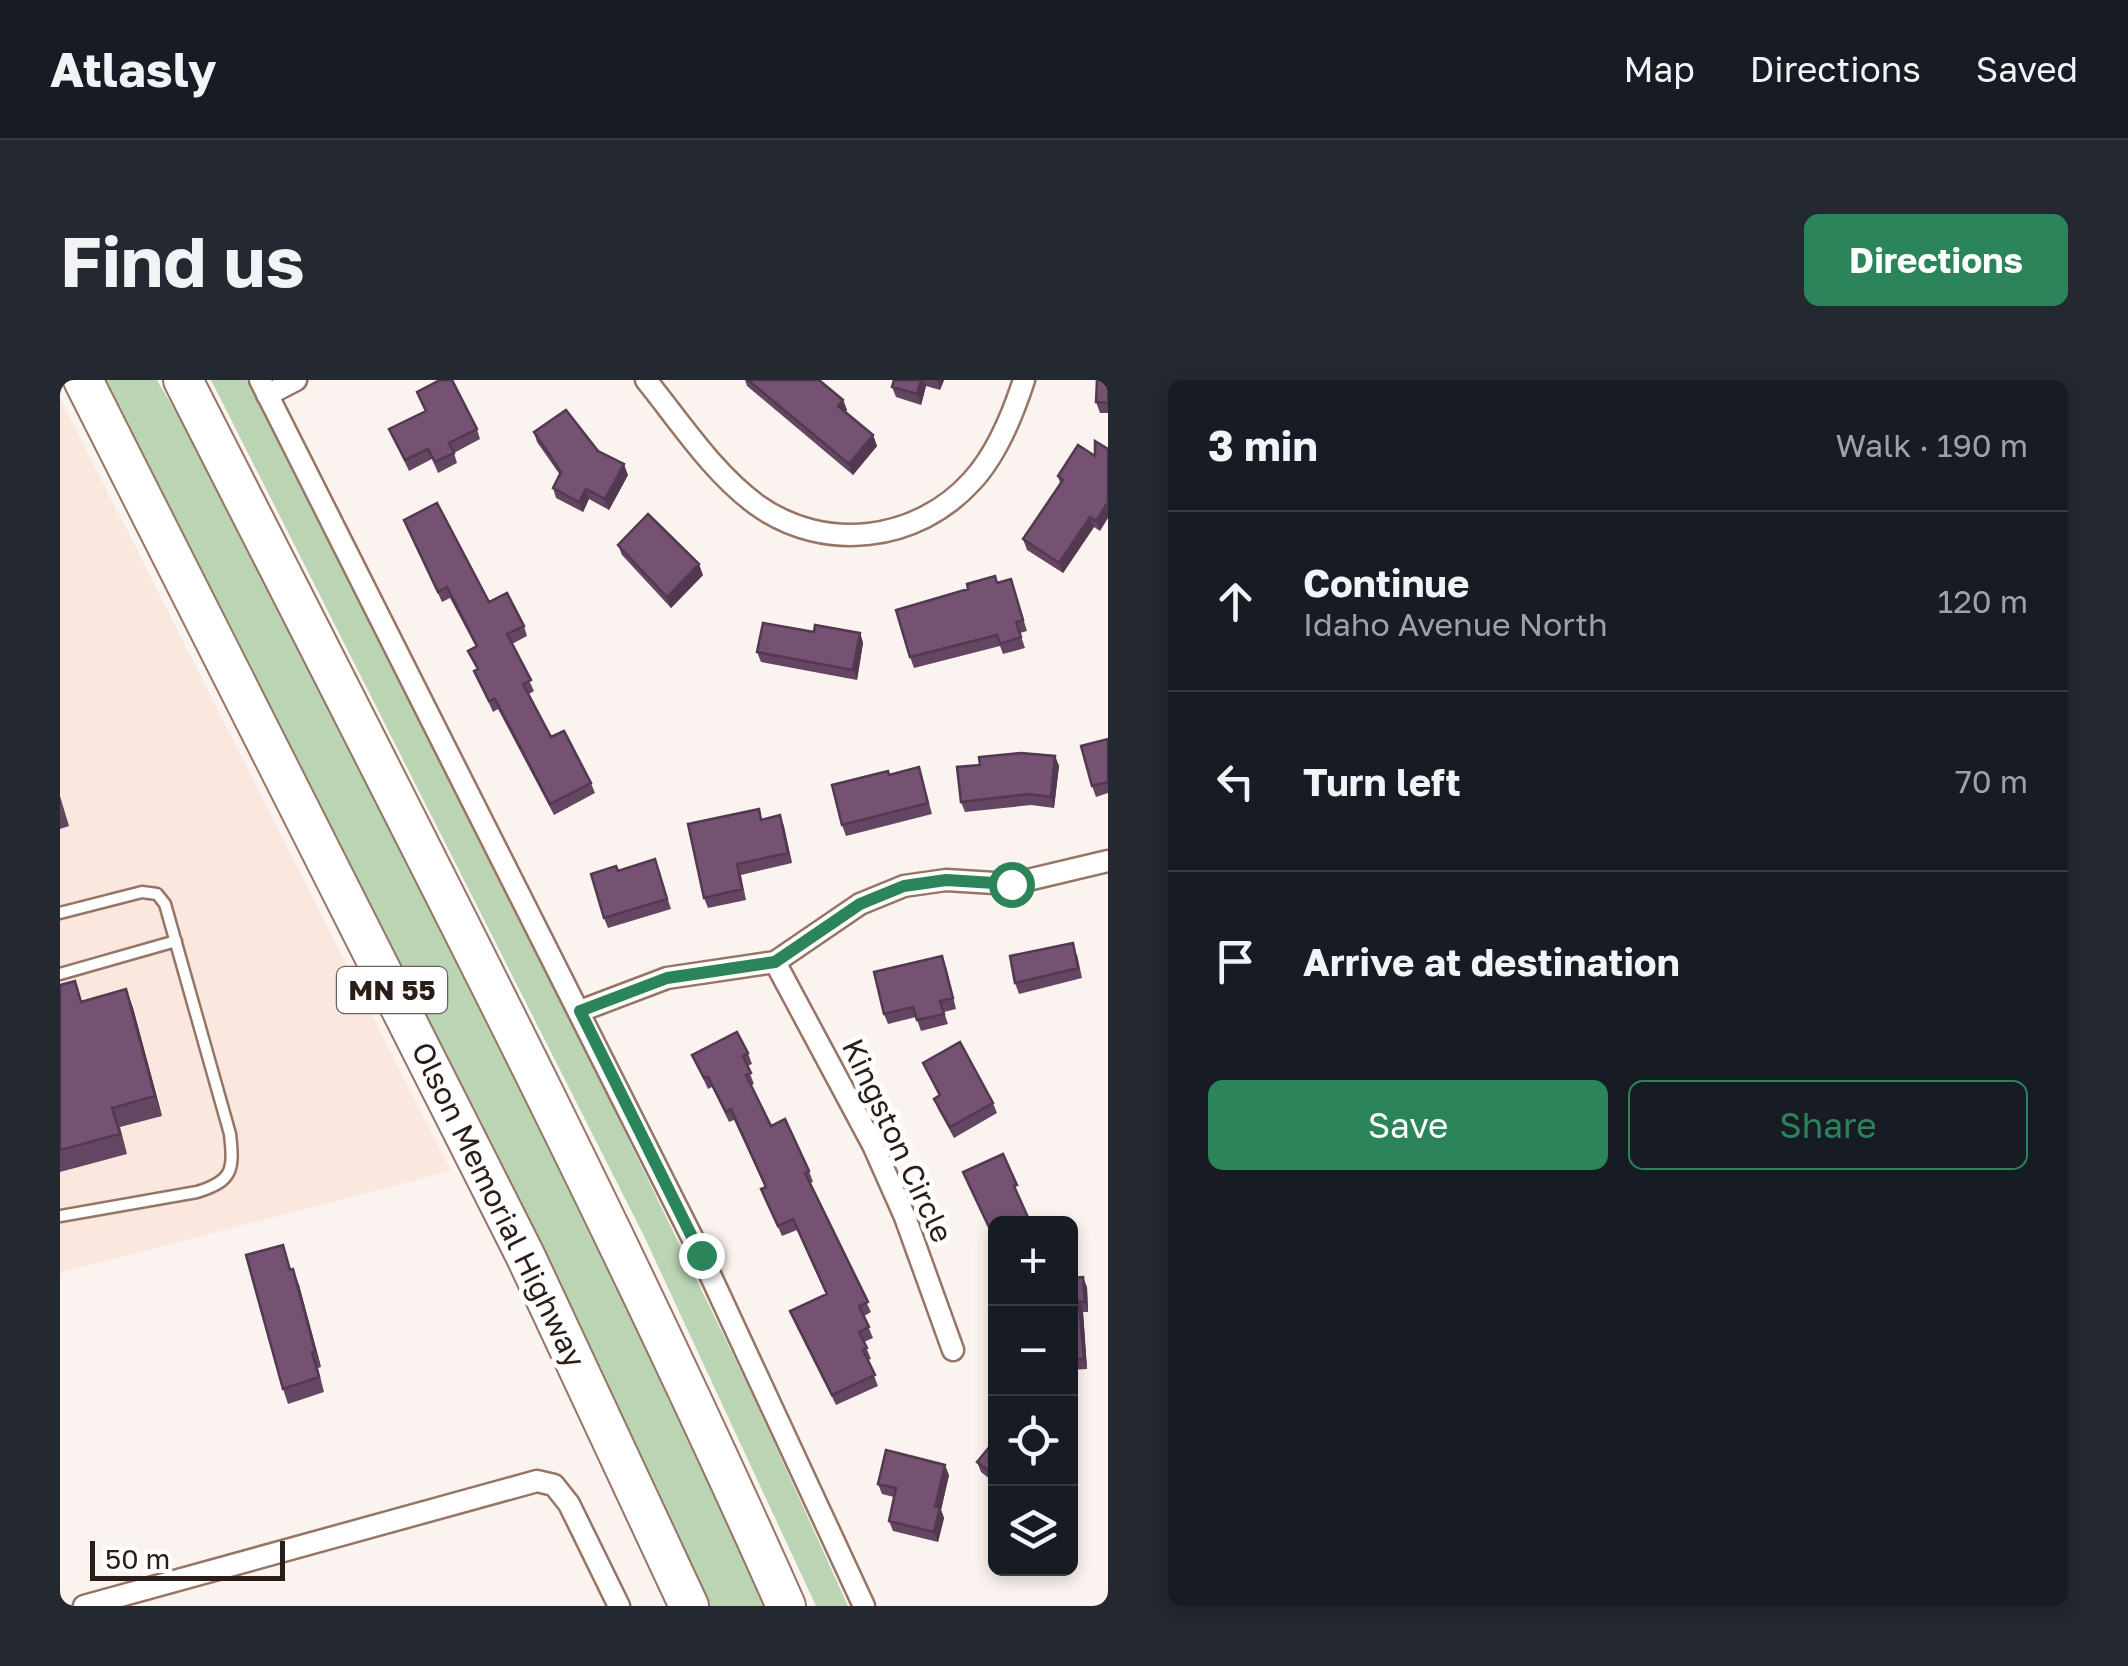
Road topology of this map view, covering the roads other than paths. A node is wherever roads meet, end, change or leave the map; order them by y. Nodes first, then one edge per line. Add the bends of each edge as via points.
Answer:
1 (83, 380) edge
2 (183, 380) edge
3 (296, 380) edge
4 (646, 380) edge
5 (1024, 380) edge
6 (264, 387) edge
7 (1108, 861) edge
8 (60, 912) edge
9 (176, 941) junction
10 (775, 962) junction
11 (60, 974) edge
12 (580, 1011) junction
13 (60, 1216) edge
14 (953, 1350) dead end
15 (84, 1606) edge
16 (620, 1606) edge
17 (690, 1606) edge
18 (786, 1606) edge
19 (864, 1606) edge

1 - 17 highway, Olson Memorial Highway / MN 55 via 525,1255
2 - 18 highway, MN 55 via 598,1201
3 - 6 street
4 - 5 street via 756,504 817,532 860,536 903,527 960,494 1002,433
6 - 12 street
7 - 10 street via 1011,884 946,880 904,886 860,904
8 - 9 lane via 156,894
9 - 11 lane
9 - 13 lane via 230,1134 229,1175 197,1192
10 - 12 street via 667,978
10 - 14 street, Kingston Circle via 906,1217
12 - 19 street
15 - 16 street via 537,1481 554,1485 582,1526

